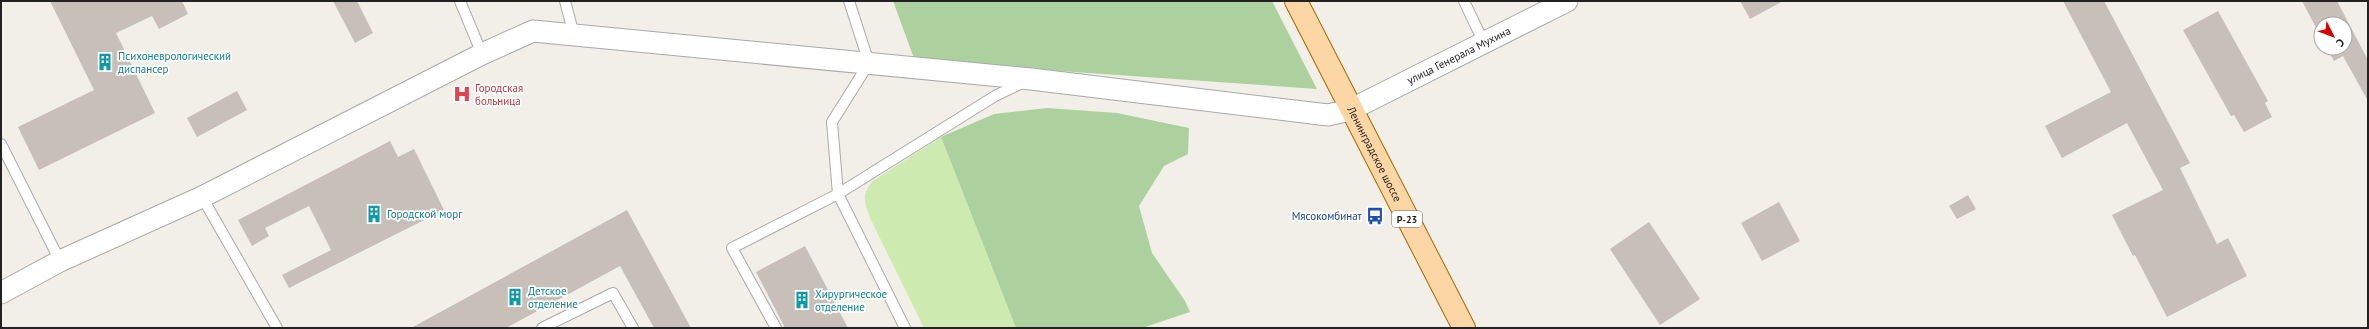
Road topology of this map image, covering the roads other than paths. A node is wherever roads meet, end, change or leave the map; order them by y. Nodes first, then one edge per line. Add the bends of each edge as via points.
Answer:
1 (460, 1) edge
2 (565, 1) edge
3 (849, 1) edge
4 (1296, 1) edge
5 (1464, 1) edge
6 (1567, 1) edge
7 (574, 35) junction
8 (1484, 43) junction
9 (482, 54) junction
10 (868, 63) junction
11 (1031, 78) junction
12 (1350, 110) junction
13 (1, 144) edge
14 (838, 194) junction
15 (202, 197) junction
16 (60, 261) junction
17 (1, 293) edge
18 (277, 328) edge
19 (542, 328) edge
20 (633, 328) edge
21 (776, 328) edge
22 (905, 328) edge
23 (1464, 328) edge

1 - 9 lane
2 - 7 lane
3 - 10 lane
4 - 12 main road, Ленинградское шоссе
5 - 8 lane
6 - 8 street, улица Генерала Мухина
7 - 9 street, улица Генерала Мухина via 533,31
7 - 10 street, улица Генерала Мухина
8 - 12 street, улица Генерала Мухина
9 - 15 street, улица Генерала Мухина
10 - 11 street, улица Генерала Мухина
10 - 14 lane via 832,122
11 - 12 street, улица Генерала Мухина via 1328,115
11 - 14 lane via 995,96
12 - 23 main road, Ленинградское шоссе / Р-23
13 - 16 lane
14 - 21 lane via 732,248
14 - 22 lane
15 - 16 street, улица Генерала Мухина
15 - 18 lane
16 - 17 street, улица Генерала Мухина
19 - 20 lane via 613,293

